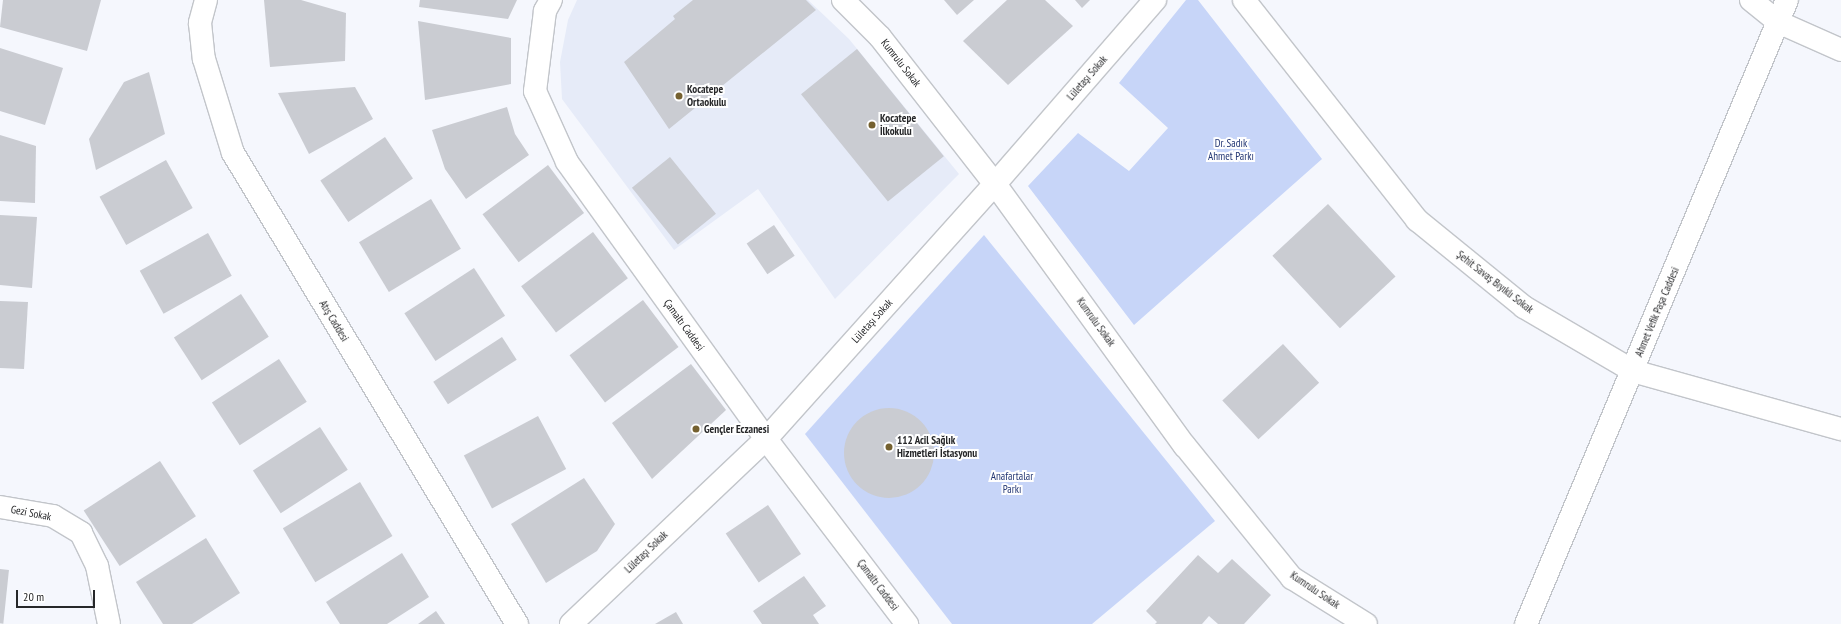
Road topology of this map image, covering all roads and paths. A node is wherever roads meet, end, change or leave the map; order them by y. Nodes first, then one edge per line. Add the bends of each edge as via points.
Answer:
1 (206, 0) edge
2 (551, 0) edge
3 (843, 0) edge
4 (1155, 0) edge
5 (1244, 0) edge
6 (1751, 0) edge
7 (1787, 0) edge
8 (1778, 22) junction
9 (1841, 50) edge
10 (995, 184) junction
11 (1633, 371) junction
12 (1841, 429) edge
13 (766, 439) junction
14 (0, 507) edge
15 (109, 624) edge
16 (517, 624) edge
17 (571, 624) edge
18 (907, 624) edge
19 (1366, 624) edge
20 (1526, 624) edge

1 - 16 street, Atış Caddesi via 200,22 204,59 233,153
2 - 13 street, Çamaltı Caddesi via 545,11 535,90 567,162
3 - 10 street, Kumrulu Sokak via 880,37
4 - 10 street, Lületaşı Sokak
5 - 11 street, Şehit Savaş Bıyıklı Sokak via 1417,220 1524,307
6 - 8 street
7 - 8 street, Ahmet Vefik Paşa Caddesi
8 - 9 street
8 - 11 street, Ahmet Vefik Paşa Caddesi
10 - 13 street, Lületaşı Sokak
10 - 19 street, Kumrulu Sokak via 1185,446 1292,578
11 - 12 street, Şehit Savaş Bıyıklı Sokak
11 - 20 street, Ahmet Vefik Paşa Caddesi
13 - 17 street, Lületaşı Sokak
13 - 18 street, Çamaltı Caddesi
14 - 15 street, Gezi Sokak via 53,516 81,533 97,566

